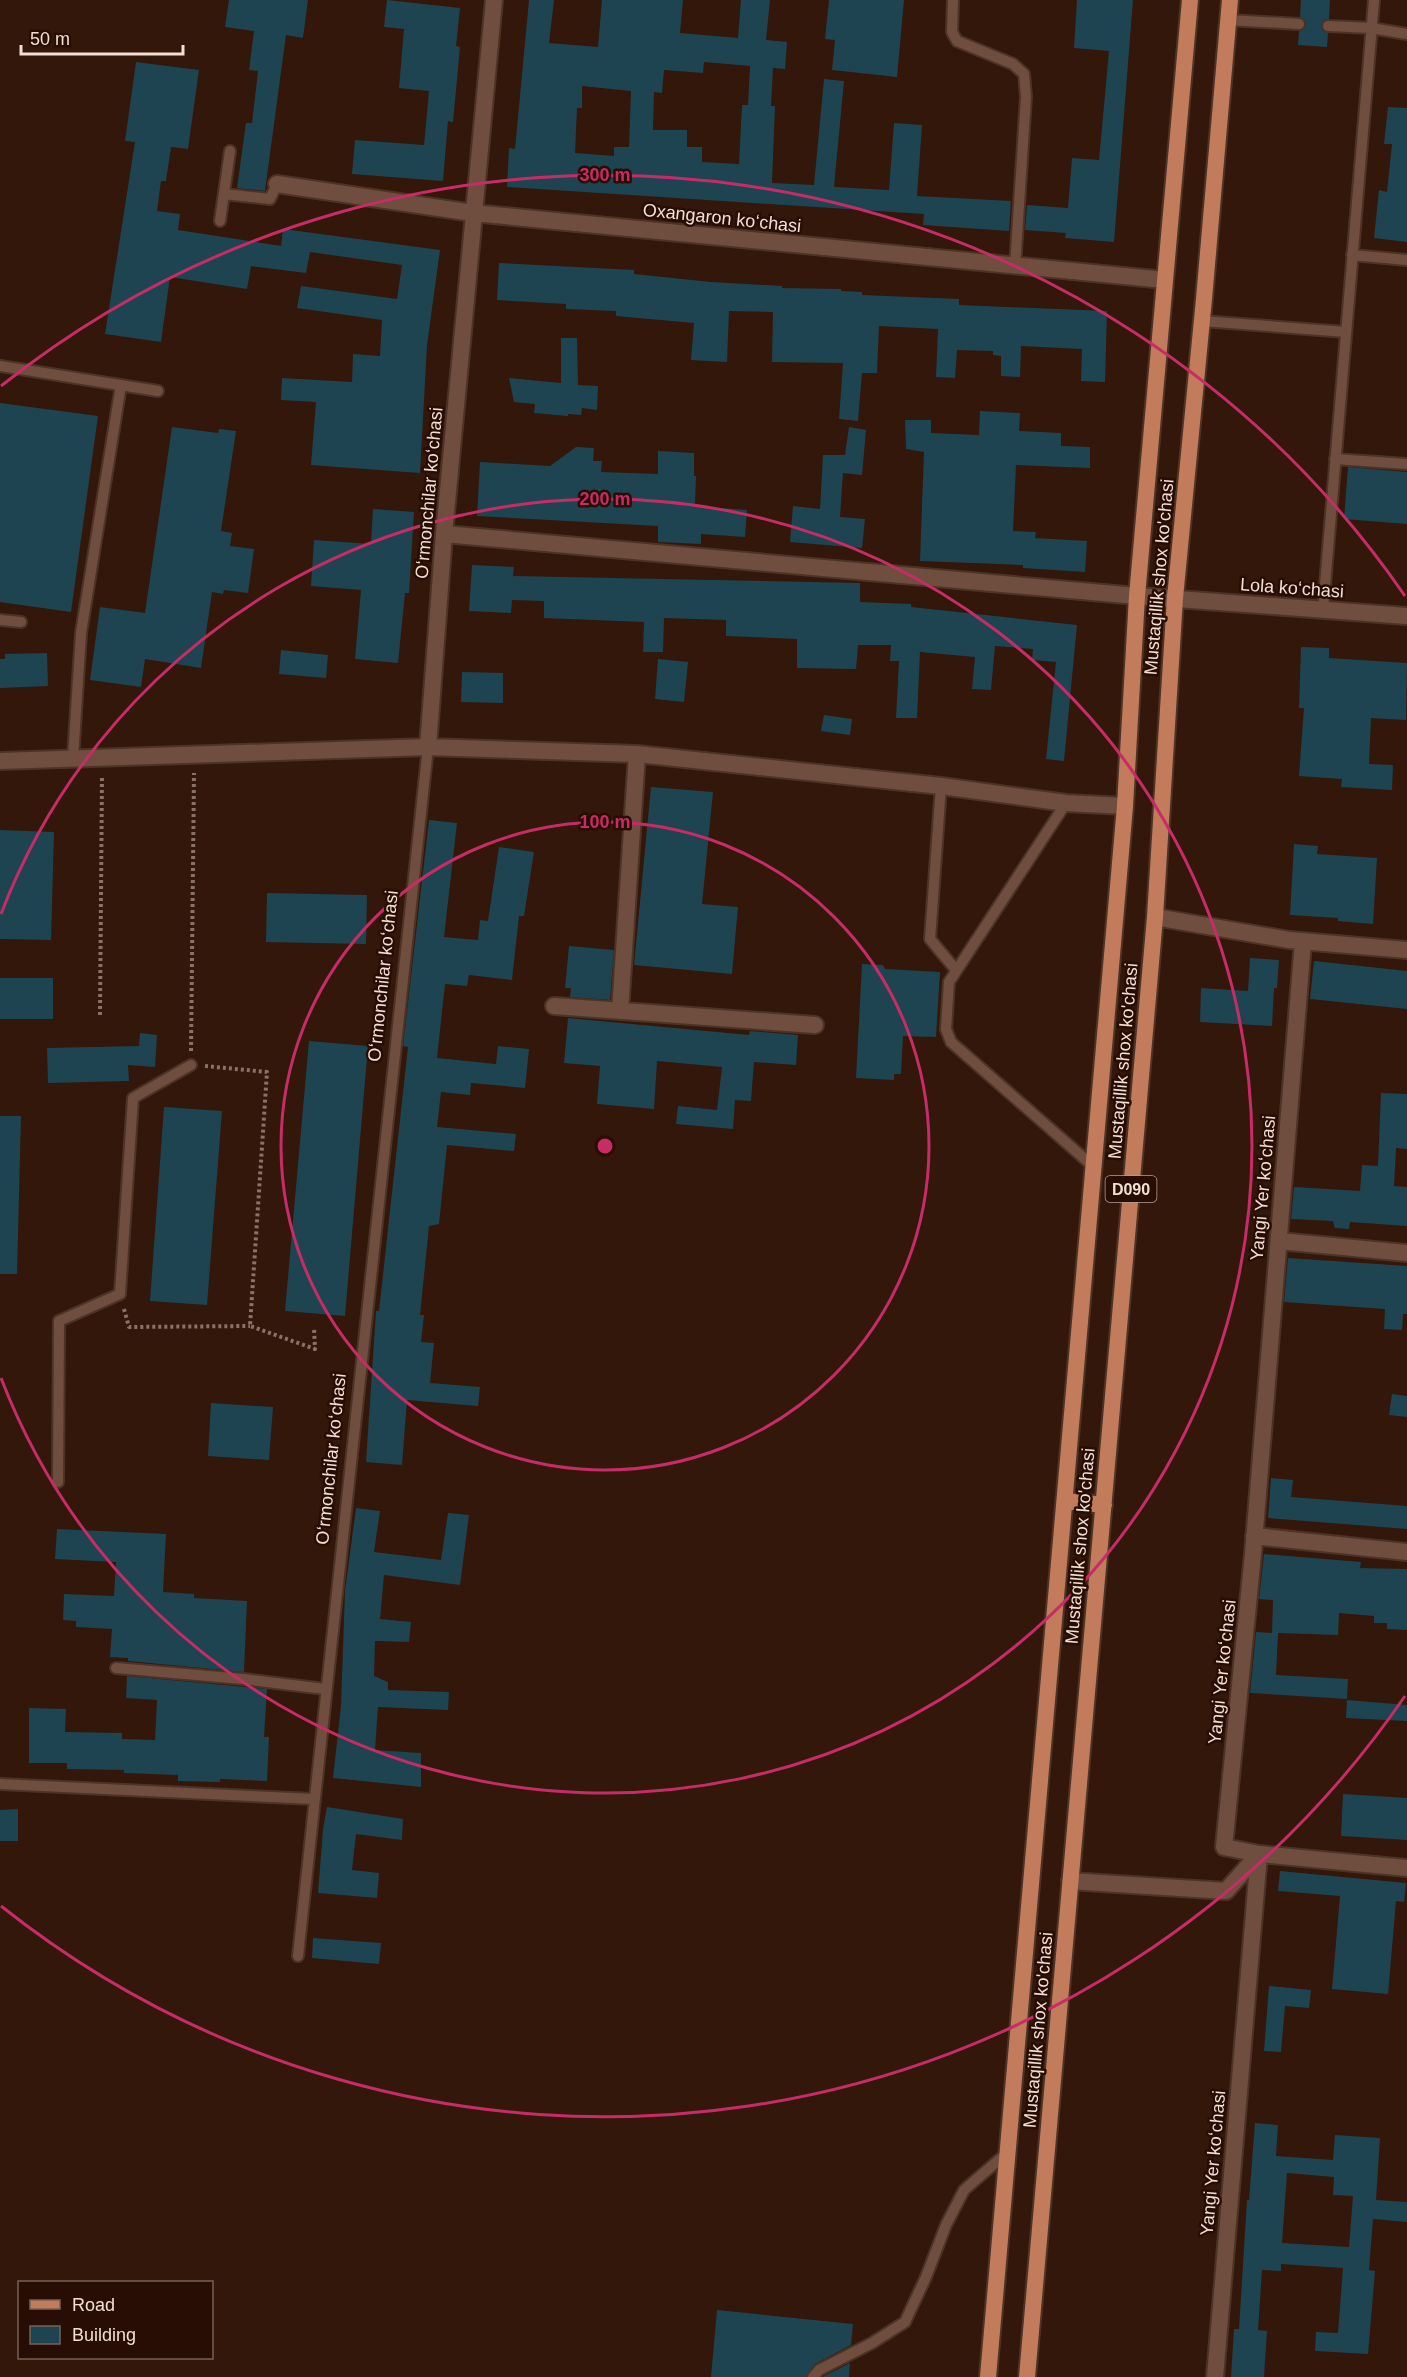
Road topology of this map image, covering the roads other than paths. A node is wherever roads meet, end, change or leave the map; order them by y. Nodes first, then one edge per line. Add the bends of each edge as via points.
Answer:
1 (494, 0) edge
2 (953, 0) edge
3 (1190, 0) edge
4 (1230, 0) edge
5 (1374, 0) edge
6 (1228, 20) junction
7 (1299, 24) dead end
8 (1328, 26) dead end
9 (1371, 28) junction
10 (1407, 34) edge
11 (230, 151) dead end
12 (277, 184) joint
13 (224, 194) junction
14 (473, 213) junction
15 (220, 221) dead end
16 (1352, 255) junction
17 (1407, 260) edge
18 (1015, 267) junction
19 (1165, 280) junction
20 (1202, 321) junction
21 (1346, 332) junction
22 (0, 366) edge
23 (121, 385) junction
24 (158, 391) dead end
25 (1335, 459) junction
26 (1407, 464) edge
27 (444, 534) junction
28 (1137, 596) junction
29 (1174, 598) junction
30 (1323, 609) junction
31 (1407, 616) edge
32 (0, 620) edge
33 (21, 622) dead end
34 (428, 747) junction
35 (637, 754) junction
36 (73, 758) junction
37 (0, 761) edge
38 (941, 786) junction
39 (1066, 803) junction
40 (1125, 806) junction
41 (1155, 917) junction
42 (1303, 942) junction
43 (1407, 950) edge
44 (956, 970) junction
45 (554, 1006) dead end
46 (620, 1011) junction
47 (815, 1025) dead end
48 (191, 1065) road end
49 (1094, 1167) junction
50 (1279, 1240) junction
51 (1407, 1253) edge
52 (58, 1482) dead end
53 (1065, 1501) junction
54 (1104, 1505) junction
55 (1254, 1536) junction
56 (1407, 1552) edge
57 (116, 1668) dead end
58 (325, 1689) junction
59 (0, 1784) edge
60 (314, 1799) junction
61 (1259, 1854) junction
62 (1407, 1868) edge
63 (1070, 1881) junction
64 (298, 1956) dead end
65 (1008, 2152) junction
66 (813, 2377) edge
67 (988, 2377) edge
68 (1027, 2377) edge
69 (1215, 2377) edge

1 - 14 street, Oʻrmonchilar koʻchasi
2 - 18 lane via 952,32 957,41 1013,64 1024,74 1026,97
3 - 19 main road, Mustaqillik shox ko'chasi / D090
4 - 6 main road, Mustaqillik shox ko'chasi / D090
5 - 9 lane
6 - 7 lane
6 - 20 main road, Mustaqillik shox ko'chasi / D090
8 - 9 lane
9 - 10 lane
9 - 16 lane
11 - 13 lane
12 - 13 lane via 270,200
12 - 14 street, Oxangaron koʻchasi
13 - 15 lane
14 - 18 street, Oxangaron koʻchasi
14 - 27 street, Oʻrmonchilar koʻchasi
16 - 17 lane
16 - 21 lane
18 - 19 street, Oxangaron koʻchasi
19 - 28 main road, Mustaqillik shox ko'chasi / D090
20 - 21 lane
20 - 29 main road, Mustaqillik shox ko'chasi / D090
21 - 25 lane
22 - 23 lane
23 - 24 lane
23 - 36 lane via 81,633
25 - 26 lane
25 - 30 lane
27 - 28 street, Lola koʻchasi
27 - 34 street, Oʻrmonchilar koʻchasi
28 - 29 street, Lola koʻchasi
28 - 40 main road, Mustaqillik shox ko'chasi / D090
29 - 30 street, Lola koʻchasi
29 - 41 main road, Mustaqillik shox ko'chasi / D090
30 - 31 street, Lola koʻchasi
32 - 33 lane
34 - 35 street
34 - 36 street
34 - 58 lane, Oʻrmonchilar koʻchasi
35 - 38 street
35 - 46 street
36 - 37 street
38 - 39 street
38 - 44 lane via 930,939
39 - 40 street
39 - 44 lane
40 - 49 main road, Mustaqillik shox ko'chasi / D090
41 - 42 street
41 - 54 main road, Mustaqillik shox ko'chasi / D090
42 - 43 street
42 - 50 street, Yangi Yer koʻchasi
44 - 49 lane via 949,982 946,1029 951,1042
45 - 46 street
46 - 47 street
48 - 52 lane via 133,1098 120,1294 59,1321
49 - 53 main road, Mustaqillik shox ko'chasi / D090
50 - 51 street
50 - 55 street, Yangi Yer koʻchasi
53 - 54 main road
53 - 65 main road, Mustaqillik shox ko'chasi / D090
54 - 63 main road, Mustaqillik shox ko'chasi / D090
55 - 56 street
55 - 61 street, Yangi Yer koʻchasi via 1224,1847
57 - 58 lane
58 - 60 lane, Oʻrmonchilar koʻchasi
59 - 60 lane
60 - 64 lane, Oʻrmonchilar koʻchasi
61 - 62 street
61 - 63 street via 1226,1891
61 - 69 street, Yangi Yer koʻchasi
63 - 68 main road, Mustaqillik shox ko'chasi / D090
65 - 66 lane via 964,2190 905,2322
65 - 67 main road, Mustaqillik shox ko'chasi / D090

